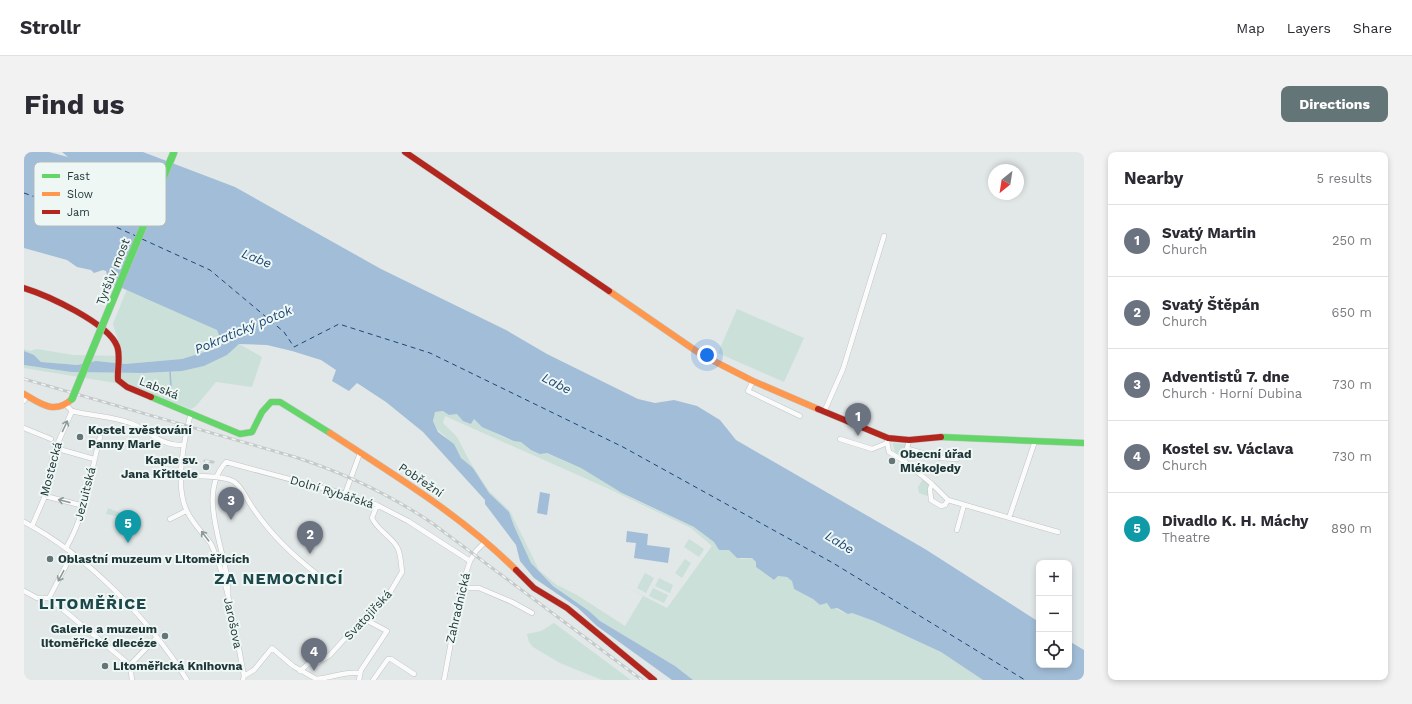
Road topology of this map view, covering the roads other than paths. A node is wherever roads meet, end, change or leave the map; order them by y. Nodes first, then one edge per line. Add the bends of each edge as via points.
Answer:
1 (174, 152) edge
2 (405, 152) edge
3 (166, 171) edge
4 (143, 226) edge
5 (884, 236) dead end
6 (24, 288) edge
7 (753, 381) junction
8 (25, 397) edge
9 (66, 405) junction
10 (72, 411) junction
11 (824, 412) junction
12 (190, 413) junction
13 (800, 416) dead end
14 (24, 428) edge
15 (240, 434) joint
16 (100, 437) dead end
17 (51, 439) dead end
18 (840, 439) dead end
19 (887, 440) junction
20 (909, 440) junction
21 (1034, 441) junction
22 (1084, 443) edge
23 (184, 445) junction
24 (55, 448) junction
25 (908, 448) junction
26 (360, 453) junction
27 (94, 459) junction
28 (957, 459) dead end
29 (904, 461) junction
30 (182, 474) junction
31 (217, 478) junction
32 (932, 484) junction
33 (345, 494) junction
34 (45, 496) junction
35 (948, 500) junction
36 (377, 505) junction
37 (964, 505) junction
38 (84, 506) junction
39 (186, 511) junction
40 (1009, 518) junction
41 (170, 519) dead end
42 (24, 522) edge
43 (32, 526) junction
44 (957, 530) dead end
45 (1058, 532) dead end
46 (485, 542) junction
47 (66, 548) junction
48 (72, 554) junction
49 (470, 561) junction
50 (318, 575) dead end
51 (461, 588) junction
52 (24, 591) edge
53 (49, 598) junction
54 (228, 598) junction
55 (532, 614) dead end
56 (364, 619) junction
57 (157, 637) junction
58 (130, 665) junction
59 (300, 670) junction
60 (360, 672) junction
61 (414, 674) dead end
62 (244, 678) edge
63 (132, 680) edge
64 (187, 680) edge
65 (317, 680) edge
66 (359, 680) edge
67 (373, 680) edge
68 (444, 680) edge
69 (654, 680) edge

1 - 3 street, Tyršův most, bridge
2 - 7 street via 702,355
4 - 9 street, Tyršův most, bridge via 72,399
5 - 11 street via 843,369
6 - 12 street, Labská via 44,294 107,332 117,346 118,380 128,387
7 - 11 street
7 - 13 street via 748,392
8 - 9 street via 50,408
9 - 10 street
10 - 23 street via 133,424 165,443
24 -> 10 street, Mostecká
11 - 19 street
12 - 15 street, Labská
12 - 23 street, Jarošova
14 - 17 street
15 - 26 street, Pobřežní via 252,432 262,412 271,402 284,404
16 - 27 street, Jezuitská
18 - 19 street via 872,449 878,448
19 - 20 street
19 - 29 street via 890,452
20 - 21 street via 940,437
20 - 25 street
21 - 22 street
21 - 40 street
23 - 30 street, Jarošova
24 - 27 street
24 - 34 street, Mostecká
25 - 28 street via 941,458
25 - 29 street
26 - 33 street
26 - 46 street, Pobřežní via 449,512
27 - 38 street, Jezuitská
29 - 32 street
30 - 31 street
30 - 39 street, Jarošova via 182,499
31 - 33 street, Dolní Rybářská via 222,466 230,462
31 - 50 street via 231,480 237,484 255,513 290,553
31 - 54 street via 212,501 218,545 229,589
32 - 35 street
32 - 35 street via 931,500 941,506
33 - 36 street, Dolní Rybářská
38 -> 34 street
34 - 43 street, Mostecká
35 - 37 street
36 - 49 street, Dolní Rybářská via 408,521
36 - 56 street, Svatojiřská via 372,518 374,524 388,535 398,548 402,572 389,595 377,602
37 - 40 street
37 - 44 street
38 - 47 street, Jezuitská via 76,530
39 - 41 street
54 -> 39 street, Jarošova via 212,546
40 - 45 street
42 - 43 street
43 - 47 street
46 - 49 street, Zahradnická
46 - 69 street, Pobřežní via 526,582 567,608
47 - 48 street
48 -> 53 street
48 - 57 street via 102,578
49 - 51 street, Zahradnická
51 - 55 street via 479,588
51 - 68 street, Zahradnická
52 - 53 street via 37,598
53 - 58 street
54 - 62 street, Jarošova
56 - 59 street, Svatojiřská via 330,655 315,664 309,663
56 - 60 street via 387,631
57 - 58 street
57 - 64 street
58 - 63 street
59 - 62 street via 272,648
59 - 65 street
60 - 65 street via 340,673 333,678
60 - 66 street
61 - 67 street via 388,659

